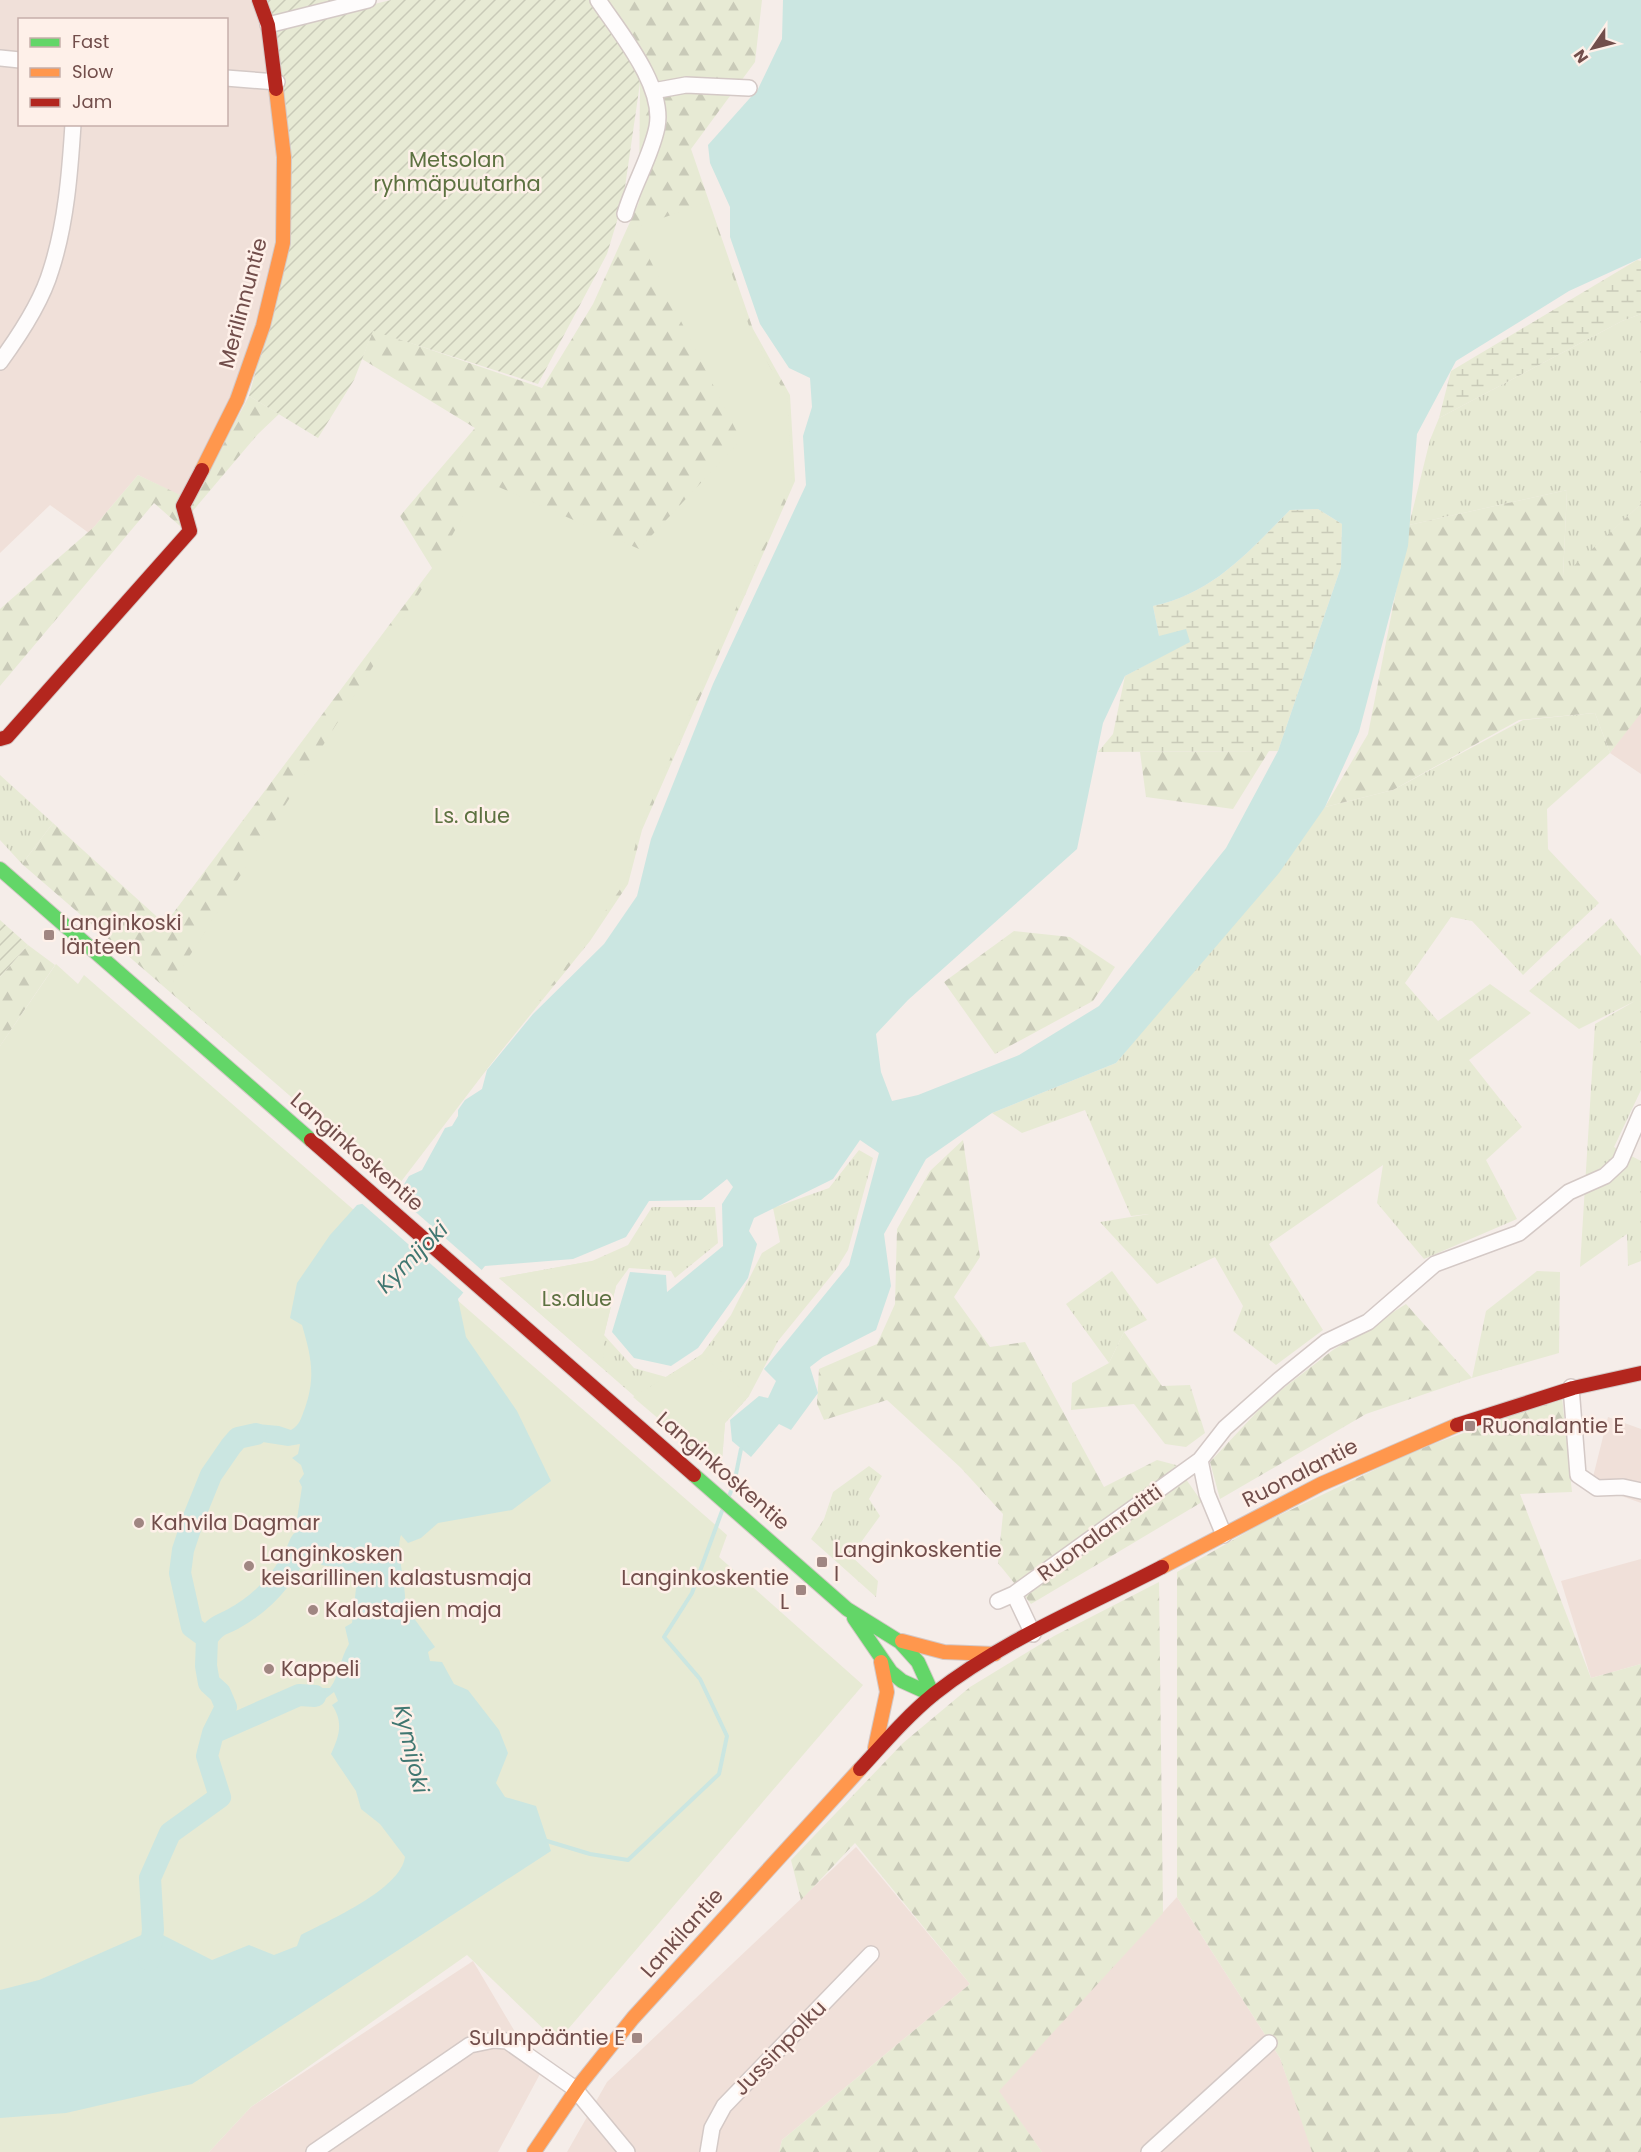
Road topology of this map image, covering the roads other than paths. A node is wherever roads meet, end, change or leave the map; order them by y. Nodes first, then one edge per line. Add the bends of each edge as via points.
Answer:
1 (260, 0) edge
2 (368, 0) edge
3 (600, 3) edge
4 (268, 25) junction
5 (0, 58) edge
6 (18, 60) edge
7 (228, 78) edge
8 (277, 82) junction
9 (749, 88) dead end
10 (653, 91) junction
11 (73, 126) edge
12 (625, 214) dead end
13 (0, 362) edge
14 (4, 738) edge
15 (0, 869) edge
16 (1641, 1113) edge
17 (1641, 1374) edge
18 (1571, 1387) junction
19 (1200, 1460) junction
20 (1641, 1491) edge
21 (1224, 1535) junction
22 (1014, 1594) junction
23 (998, 1601) dead end
24 (848, 1609) junction
25 (1033, 1634) junction
26 (902, 1641) junction
27 (877, 1651) junction
28 (995, 1654) junction
29 (933, 1695) junction
30 (874, 1752) junction
31 (871, 1954) dead end
32 (1269, 2043) dead end
33 (574, 2088) junction
34 (314, 2152) edge
35 (534, 2152) edge
36 (627, 2152) edge
37 (708, 2152) edge
38 (1149, 2152) edge

1 - 4 street, Merilinnuntie
2 - 4 street
3 - 10 street
4 - 8 street, Merilinnuntie
5 - 6 street
7 - 8 street
8 - 14 street, Merilinnuntie via 284,158 283,243 263,326 237,400 183,506 190,531
9 - 10 street via 686,85
10 - 12 street via 657,99 657,127
11 - 13 street via 62,219 51,271 18,337
15 - 24 street, Langinkoskentie
16 - 19 street, Ruonalanraitti via 1620,1162 1605,1176 1569,1192 1519,1233 1435,1264 1368,1322 1326,1342 1279,1380 1225,1428
17 - 18 street, Ruonalantie
18 - 20 street via 1578,1475 1597,1488
18 - 21 street, Ruonalantie via 1487,1411 1431,1433
19 - 21 street via 1207,1494
19 - 22 street, Ruonalanraitti
21 - 25 street, Ruonalantie
22 - 23 street, Ruonalanraitti
22 - 25 street
24 - 26 street, Langinkoskentie
24 - 27 street, Langinkoskentie
25 - 28 street, Ruonalantie
26 - 28 street via 944,1652
26 - 29 street, Langinkoskentie via 917,1658
27 - 29 street, Langinkoskentie via 902,1682
27 - 30 street, Lankilantie via 885,1671 887,1692
28 - 29 street, Ruonalantie
29 - 30 street, Lankilantie
30 - 33 street, Lankilantie
31 - 37 street, Jussinpolku via 724,2106 712,2128
32 - 38 street
33 - 34 street via 507,2041 470,2045
33 - 35 street, Lankilantie
33 - 36 street

